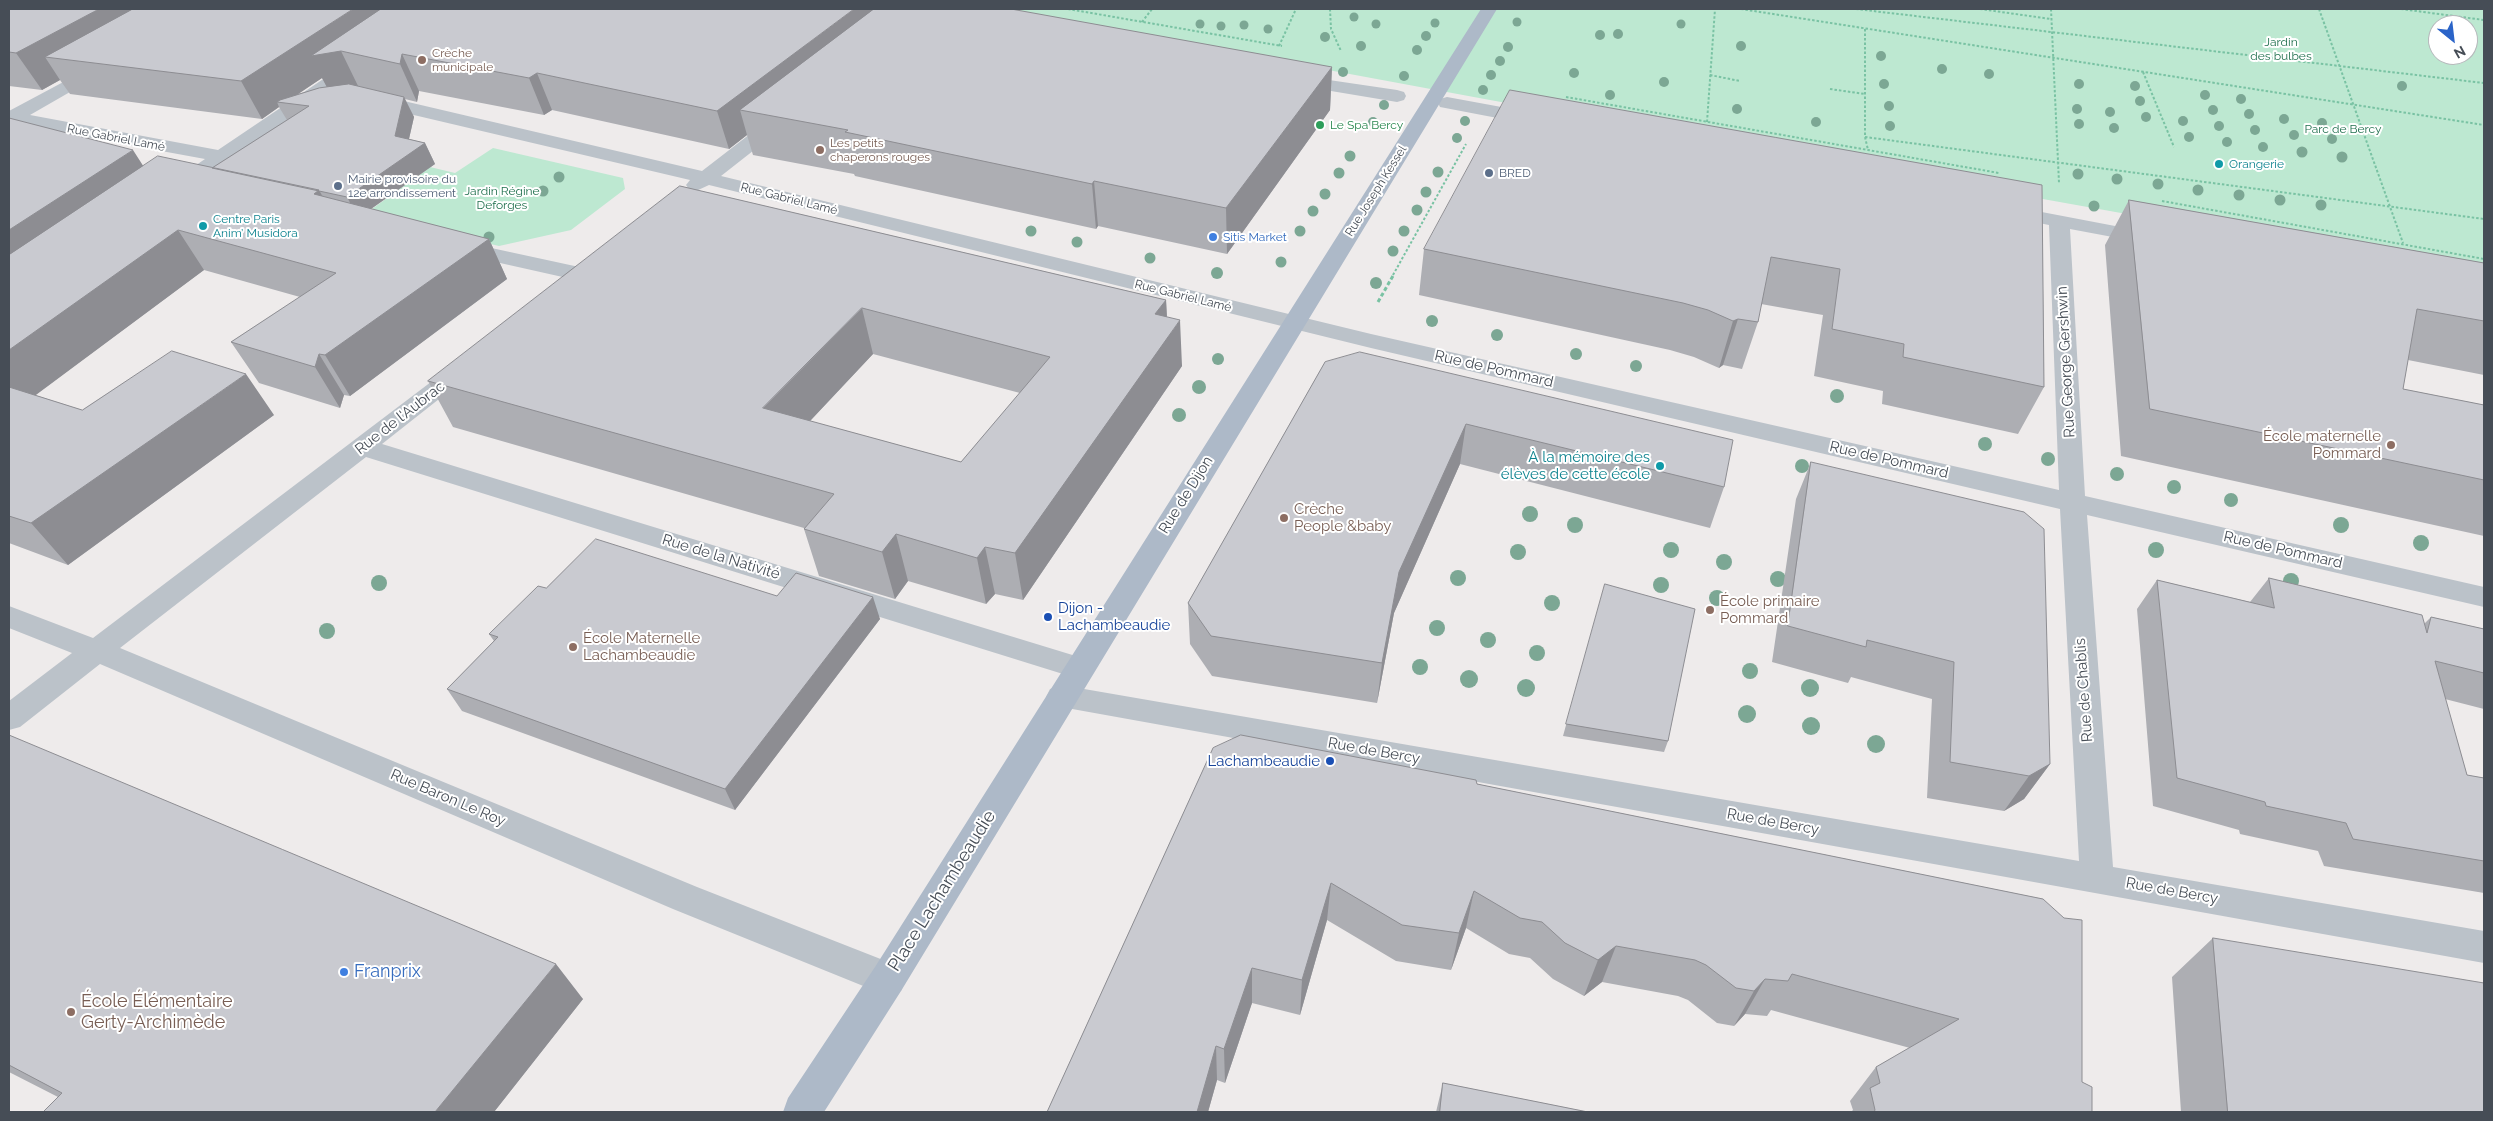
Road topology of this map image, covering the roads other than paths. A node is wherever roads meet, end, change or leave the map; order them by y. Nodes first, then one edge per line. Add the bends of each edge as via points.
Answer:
1 (1489, 9) edge
2 (367, 57) edge
3 (113, 59) edge
4 (1281, 77) edge
5 (1397, 96) dead end
6 (1447, 103) dead end
7 (791, 111) edge
8 (285, 114) junction
9 (11, 117) edge
10 (1551, 123) edge
11 (224, 157) junction
12 (706, 178) junction
13 (208, 192) edge
14 (680, 199) edge
15 (1991, 208) edge
16 (2059, 221) junction
17 (2165, 241) edge
18 (437, 242) edge
19 (562, 293) edge
20 (1294, 322) junction
21 (486, 352) edge
22 (363, 447) junction
23 (2073, 503) junction
24 (2484, 597) edge
25 (9, 617) edge
26 (97, 651) junction
27 (1079, 668) junction
28 (1061, 697) junction
29 (9, 718) edge
30 (2097, 877) junction
31 (2484, 947) edge
32 (888, 979) junction
33 (802, 1112) edge

1 - 20 main road, Rue Joseph Kessel
2 - 8 street
3 - 9 street
4 - 5 street
6 - 10 street
7 - 12 street
8 - 11 street
8 - 12 street, Rue Gabriel Lamé via 326,101 351,98
9 - 11 street, Rue Gabriel Lamé
11 - 13 street via 171,191
12 - 14 street
12 - 20 street, Rue Gabriel Lamé
15 - 16 street
16 - 17 street
16 - 23 street, Rue George Gershwin
18 - 19 street via 592,269
20 - 23 street, Rue de Pommard
20 - 27 main road, Rue de Dijon
21 - 22 street, Rue de l'Aubrac
22 - 26 street, Rue de l'Aubrac
22 - 27 street, Rue de la Nativité
23 - 24 street, Rue de Pommard
23 - 30 street, Rue de Chablis
25 - 26 street, Rue Baron Le Roy
26 - 29 street, Rue de l'Aubrac
26 - 32 street, Rue Baron Le Roy via 685,898
27 - 28 main road, Place Lachambeaudie
28 - 30 street, Rue de Bercy
28 - 32 main road, Place Lachambeaudie
30 - 31 street, Rue de Bercy
32 - 33 main road, Place Lachambeaudie

